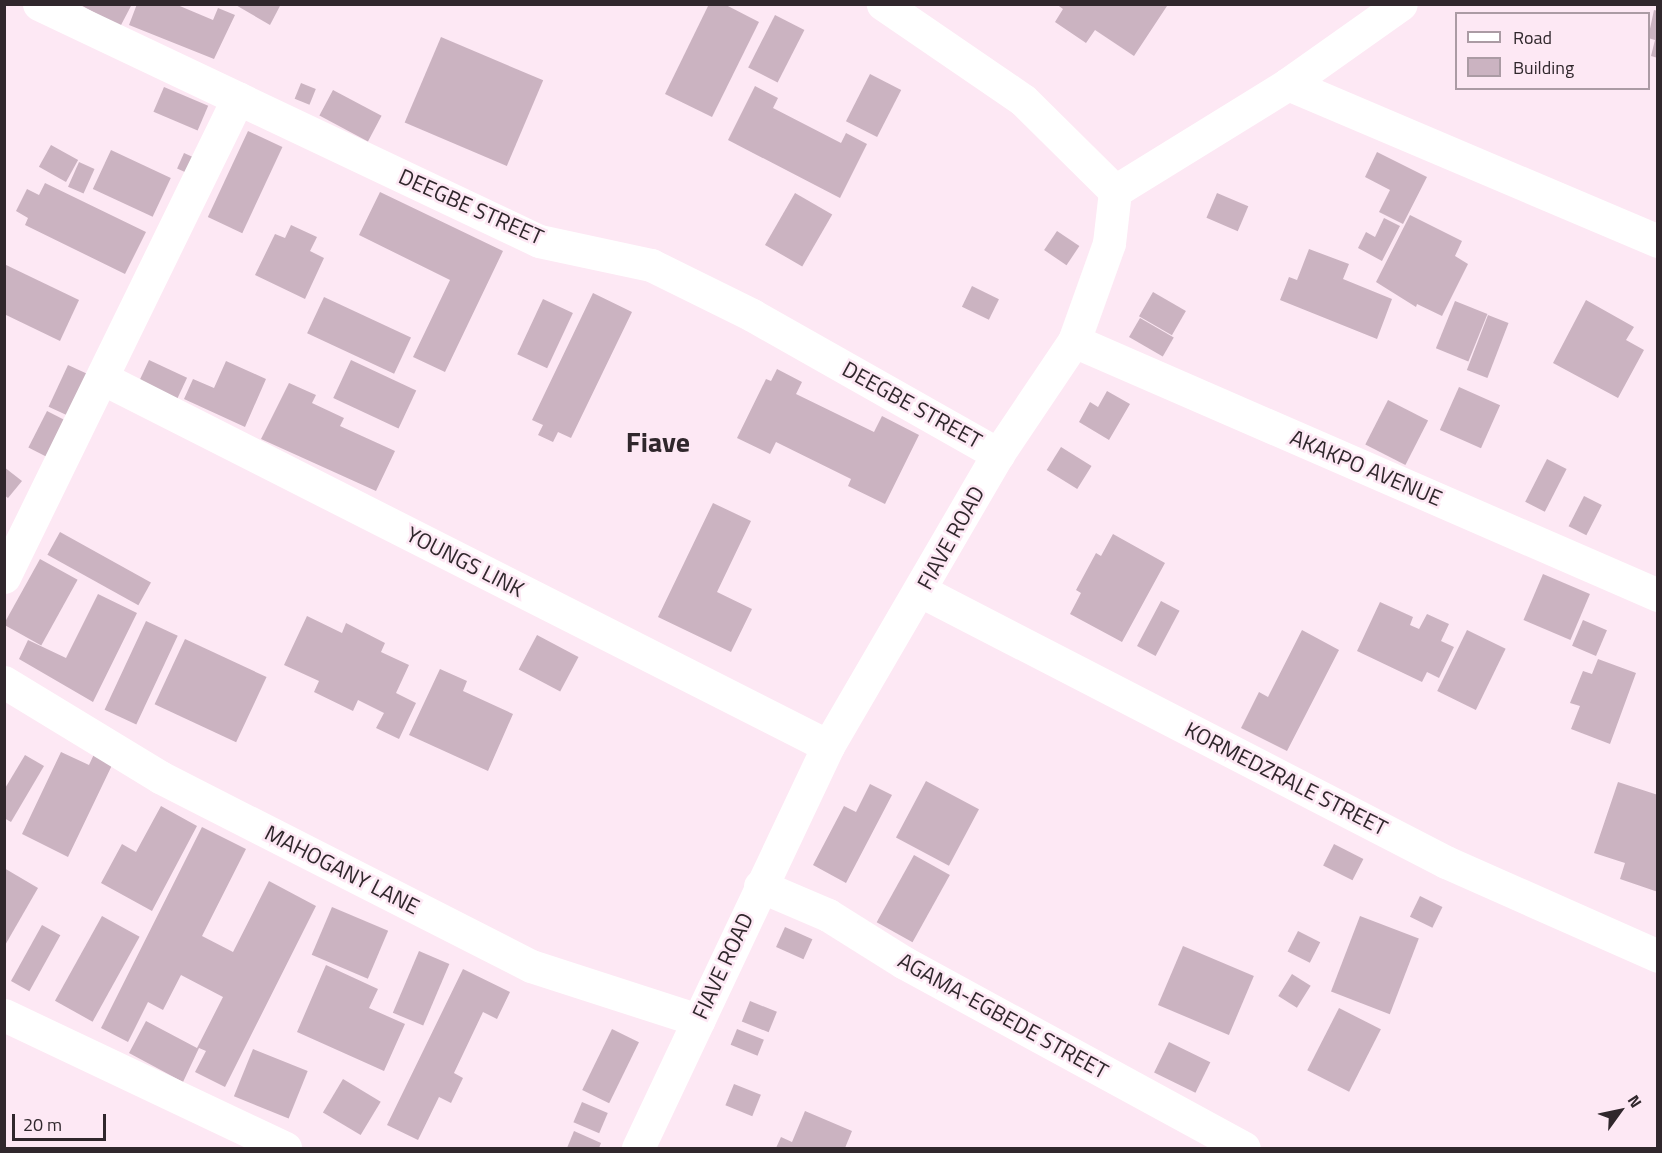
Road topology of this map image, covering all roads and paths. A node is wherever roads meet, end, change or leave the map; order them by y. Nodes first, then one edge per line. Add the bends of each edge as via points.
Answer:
1 (39, 4) edge
2 (883, 4) edge
3 (1401, 4) edge
4 (1288, 84) junction
5 (238, 98) junction
6 (1115, 191) junction
7 (1658, 241) edge
8 (1074, 341) junction
9 (102, 378) junction
10 (998, 454) junction
11 (4, 577) edge
12 (921, 591) junction
13 (1658, 595) edge
14 (4, 682) edge
15 (828, 746) junction
16 (760, 886) junction
17 (1658, 956) edge
18 (4, 1015) edge
19 (698, 1020) junction
20 (285, 1149) edge
21 (638, 1149) edge
22 (1244, 1149) edge

1 - 5 street, DEEGBE STREET
2 - 6 street via 1023,100
3 - 4 street
4 - 6 street
4 - 7 street
5 - 9 street
5 - 10 street, DEEGBE STREET via 539,241 651,265 752,315
6 - 8 street, FIAVE ROAD via 1109,243
8 - 10 street, FIAVE ROAD
8 - 13 street, AKAKPO AVENUE
9 - 11 street
9 - 15 street, YOUNGS LINK
10 - 12 street, FIAVE ROAD
12 - 15 street, FIAVE ROAD
12 - 17 street, KORMEDZRALE STREET via 1446,862
14 - 19 street, MAHOGANY LANE via 160,777 531,966
15 - 16 street, FIAVE ROAD
16 - 19 street, FIAVE ROAD
16 - 22 street, AGAMA-EGBEDE STREET via 828,915 903,962
18 - 20 street
19 - 21 street, FIAVE ROAD

